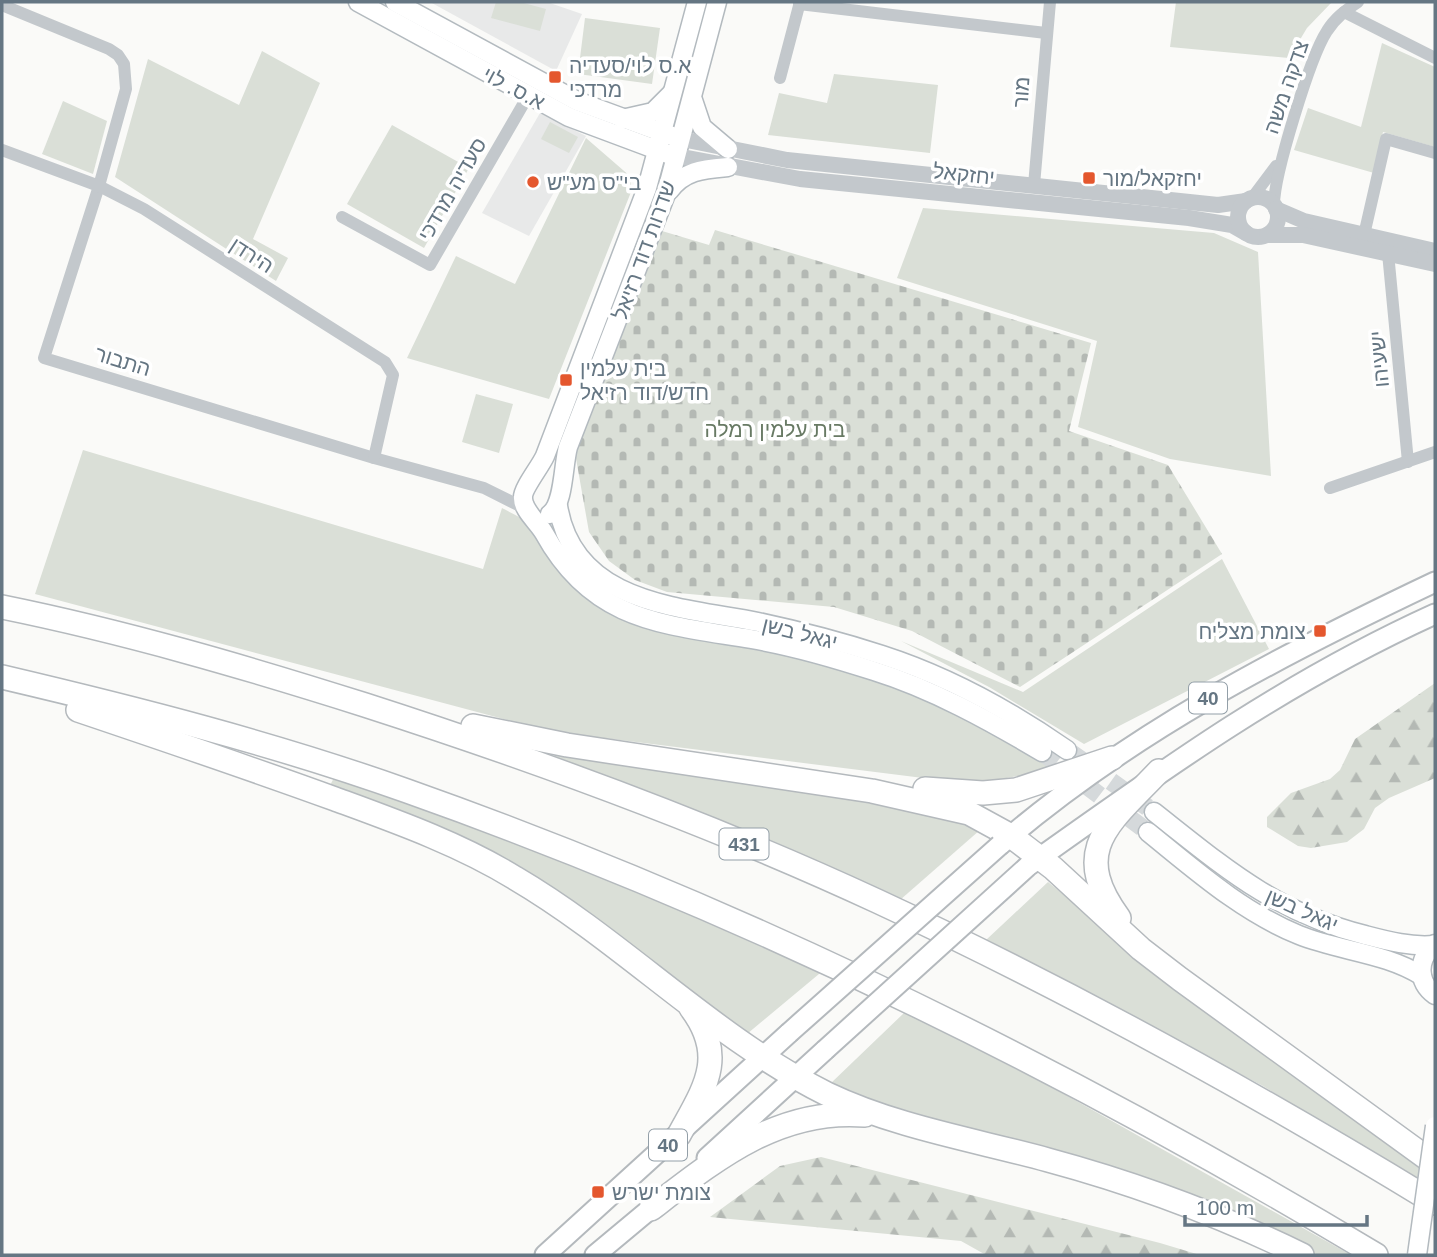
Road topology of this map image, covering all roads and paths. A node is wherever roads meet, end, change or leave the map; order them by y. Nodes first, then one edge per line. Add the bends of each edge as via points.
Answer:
1 (358, 2) edge
2 (395, 2) edge
3 (697, 2) edge
4 (717, 2) edge
5 (1050, 2) edge
6 (799, 3) edge
7 (1357, 3) edge
8 (2, 5) edge
9 (1344, 12) junction
10 (1046, 33) junction
11 (1435, 58) edge
12 (780, 78) dead end
13 (533, 89) junction
14 (675, 89) junction
15 (692, 99) junction
16 (619, 119) junction
17 (600, 131) junction
18 (661, 142) junction
19 (680, 147) junction
20 (2, 150) edge
21 (1435, 153) edge
22 (1284, 154) junction
23 (728, 158) junction
24 (1034, 185) junction
25 (99, 186) junction
26 (647, 188) junction
27 (664, 200) junction
28 (1249, 200) junction
29 (1275, 207) junction
30 (342, 216) dead end
31 (1246, 233) junction
32 (1267, 235) junction
33 (1364, 235) junction
34 (1435, 251) edge
35 (1388, 253) junction
36 (1435, 264) edge
37 (1435, 453) edge
38 (374, 458) junction
39 (1408, 462) junction
40 (529, 483) junction
41 (484, 488) junction
42 (1330, 488) dead end
43 (559, 500) junction
44 (529, 511) junction
45 (1435, 582) edge
46 (2, 607) edge
47 (1435, 614) edge
48 (1435, 621) edge
49 (1414, 624) junction
50 (203, 655) junction
51 (2, 677) edge
52 (2, 686) edge
53 (1067, 750) tunnel mouth
54 (1042, 752) tunnel mouth
55 (1112, 758) junction
56 (1159, 771) junction
57 (768, 775) junction
58 (1154, 812) tunnel mouth
59 (1148, 832) tunnel mouth
60 (1005, 841) junction
61 (1033, 862) junction
62 (1435, 944) edge
63 (1141, 949) junction
64 (635, 962) junction
65 (1422, 976) junction
66 (1435, 995) edge
67 (763, 1057) junction
68 (797, 1078) junction
69 (913, 1124) junction
70 (1435, 1126) edge
71 (678, 1135) junction
72 (1435, 1164) edge
73 (1435, 1203) edge
74 (651, 1209) junction
75 (545, 1255) edge
76 (595, 1255) edge
77 (1302, 1255) edge
78 (1377, 1255) edge
79 (1417, 1255) edge

1 - 13 main road, א.ס. לוי
2 - 13 main road, א.ס. לוי
3 - 14 main road, שדרות דוד רזיאל
4 - 15 main road, שדרות דוד רזיאל
5 - 10 street, מור
6 - 10 street
6 - 12 street
7 - 9 street, צדקה משה
8 - 25 street, התבור via 109,49 124,64 126,89
9 - 11 street
9 - 22 street, צדקה משה via 1329,27 1318,49
10 - 24 street, מור
13 - 16 main road, א.ס. לוי
13 - 17 main road, א.ס. לוי
13 - 30 street, סעדיה מרדכי via 429,265
14 - 16 main road via 653,112
14 - 18 main road, שדרות דוד רזיאל
15 - 19 main road, שדרות דוד רזיאל
15 - 23 main road via 702,127
16 - 18 main road, א.ס. לוי
17 - 18 main road, א.ס. לוי
17 - 26 main road via 645,166
18 - 19 main road, א.ס. לוי
18 - 26 main road, שדרות דוד רזיאל
19 - 23 street, יחזקאל
19 - 27 main road, שדרות דוד רזיאל
20 - 25 street, הירדן
21 - 33 street via 1386,139
22 - 28 street, צדקה משה
22 - 29 street, צדקה משה via 1275,185
23 - 24 street, יחזקאל
23 - 27 main road via 684,175
23 - 31 street, יחזקאל via 800,179 1189,218 1232,225
24 - 28 street, יחזקאל via 1218,205
25 - 38 street, הירדן via 144,209 385,362 393,375
25 - 38 street, התבור via 44,358
26 - 40 main road, שדרות דוד רזיאל via 545,456
27 - 43 main road, שדרות דוד רזיאל via 568,447
28 - 29 street via 1264,198
28 - 31 street via 1238,217
29 - 32 street via 1276,227
29 - 33 street via 1304,221
31 - 32 street
32 - 35 street via 1303,235
33 - 34 street
35 - 36 street
35 - 39 street, ישעיהו
37 - 39 street
38 - 41 street, התבור
39 - 42 street
40 - 41 street, התבור
40 - 43 main road via 549,480
40 - 44 main road via 523,499
41 - 44 street, התבור
43 - 44 main road via 543,516
43 - 53 main road, יגאל בשן via 563,528 579,556 628,593 668,608 807,633 885,656 970,693
44 - 54 main road, יגאל בשן via 566,568 620,608 663,625 803,650 878,672 950,703
45 - 55 highway, 40 via 1258,670
46 - 50 highway, 431
47 - 49 highway, 40
48 - 49 highway
49 - 56 highway, 40 via 1291,687
50 - 57 highway via 493,731
50 - 73 highway, 431 via 486,744 701,826 874,899 1184,1057
51 - 78 highway via 224,734 394,786 766,932 1038,1066
52 - 64 highway via 283,780 429,836 511,875
55 - 57 highway via 1043,783 984,793
55 - 60 highway, 40
56 - 61 highway, 40
56 - 63 highway via 1107,828 1095,858 1096,877 1106,902
57 - 60 highway via 951,808 985,819
58 - 62 main road, יגאל בשן via 1296,913 1375,938
59 - 65 main road, יגאל בשן via 1274,925 1319,943 1398,964
60 - 61 highway
60 - 67 highway, 40, bridge
61 - 63 highway
61 - 68 highway, 40, bridge
62 - 65 main road via 1423,959
63 - 72 highway
64 - 67 highway
64 - 71 highway via 686,1001 707,1037 711,1054 707,1082
65 - 66 main road
67 - 68 highway
67 - 71 highway, 40
68 - 69 highway via 850,1104
68 - 74 highway, 40
69 - 74 highway via 847,1114 782,1125 724,1153
69 - 77 highway via 1165,1195
70 - 79 main road, bridge
71 - 75 highway, 40
74 - 76 highway, 40

